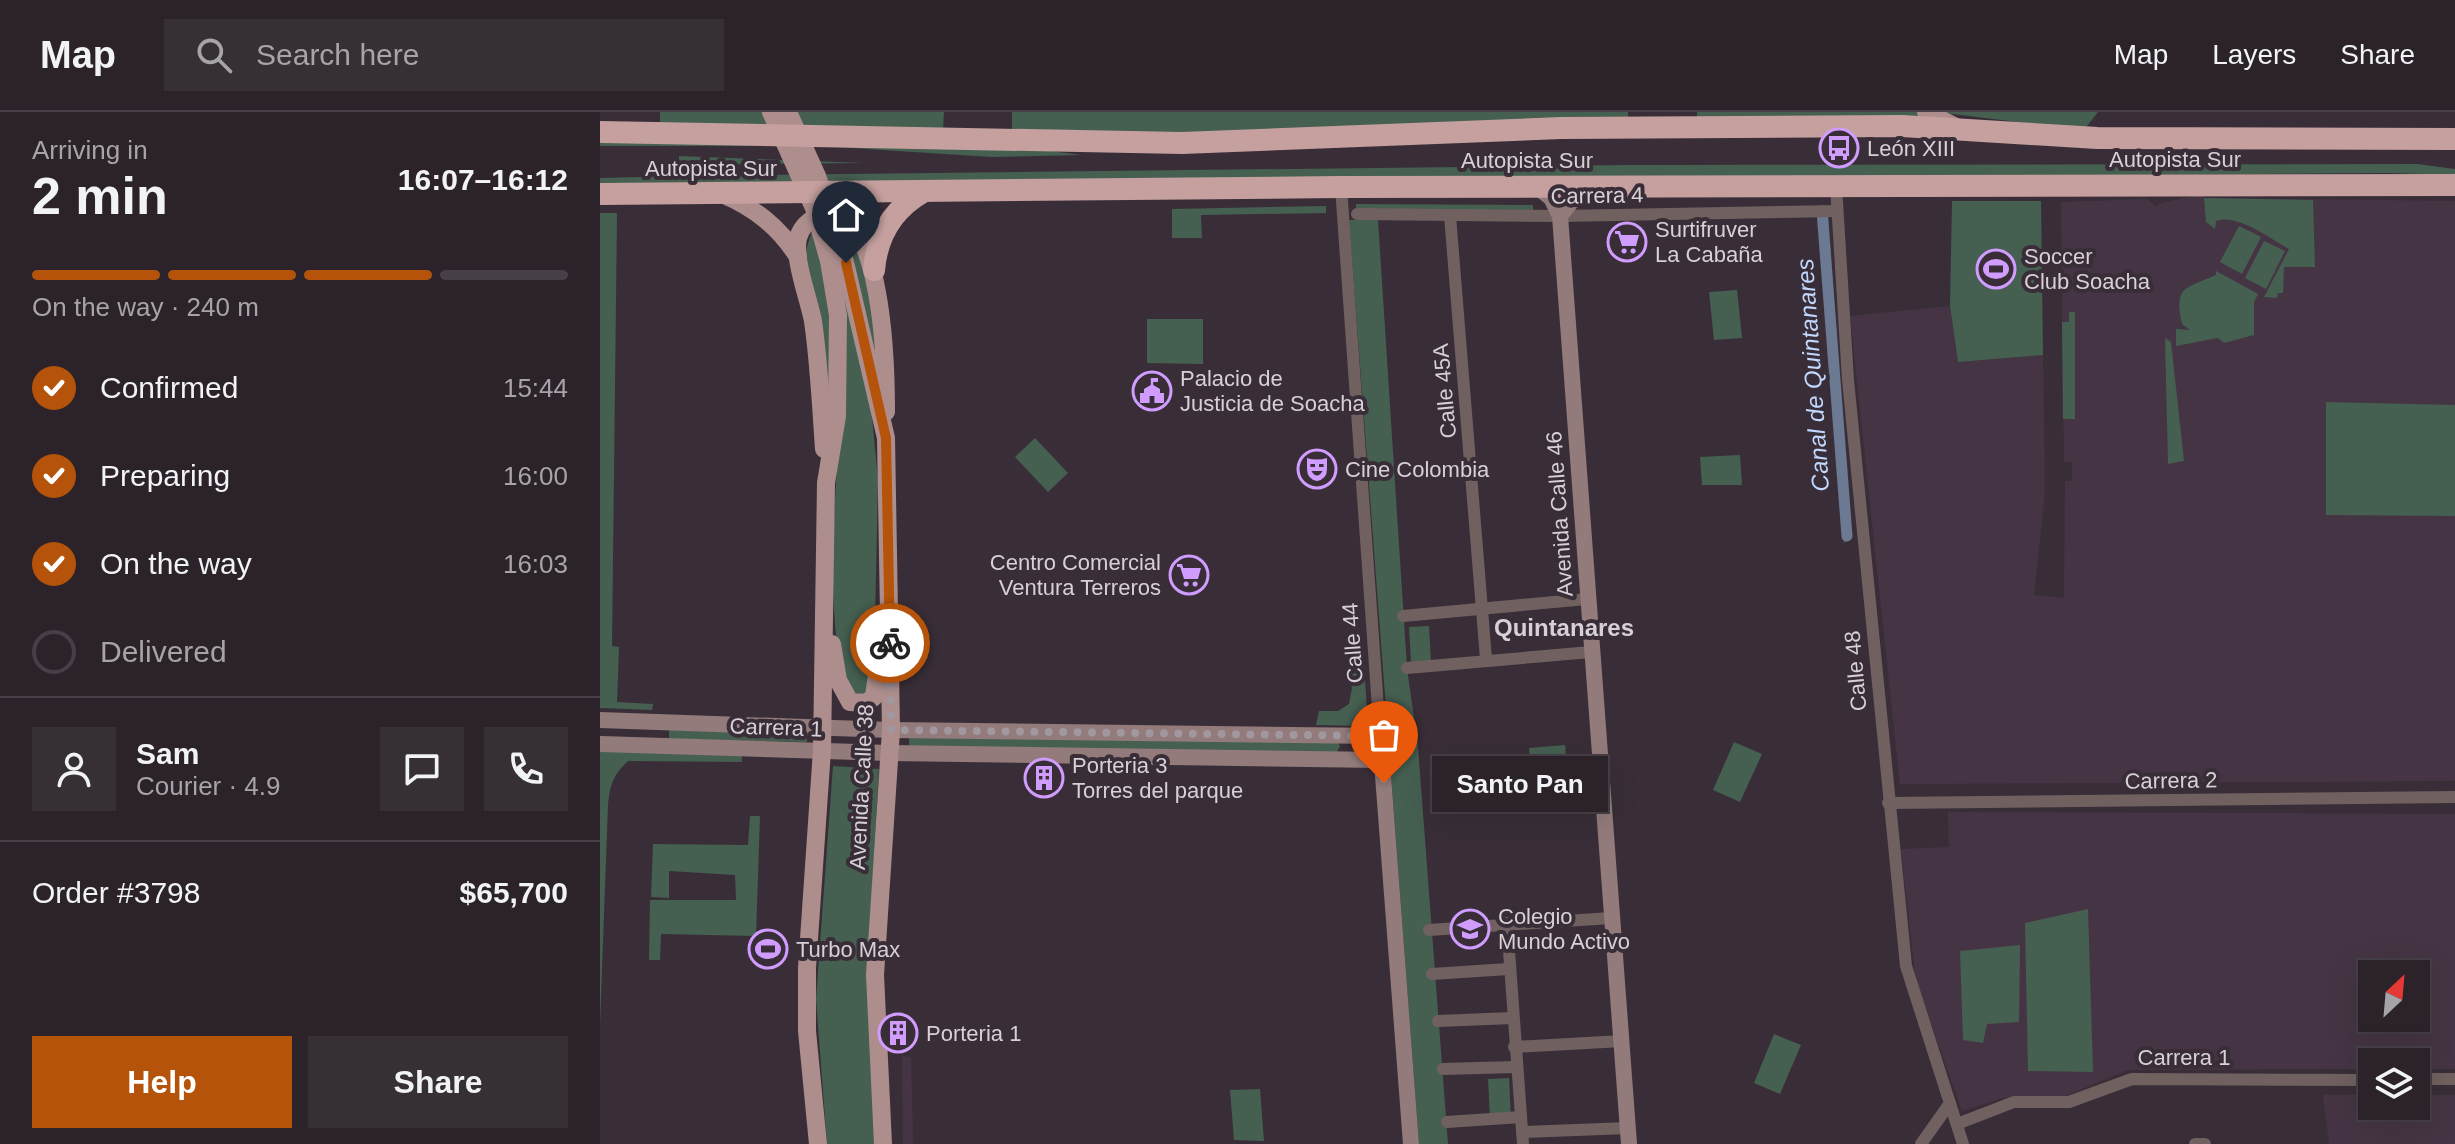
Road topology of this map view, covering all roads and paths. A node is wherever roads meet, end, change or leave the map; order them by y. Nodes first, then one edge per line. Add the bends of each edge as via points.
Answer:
1 (771, 112) edge
2 (788, 112) edge
3 (1926, 112) edge
4 (1956, 127) junction
5 (600, 132) edge
6 (2455, 139) edge
7 (2455, 185) edge
8 (1603, 186) junction
9 (1836, 186) junction
10 (1341, 187) junction
11 (1537, 187) junction
12 (923, 192) junction
13 (600, 194) edge
14 (722, 194) junction
15 (1837, 211) junction
16 (1357, 214) dead end
17 (1450, 216) junction
18 (1560, 216) junction
19 (799, 258) junction
20 (874, 270) junction
21 (886, 438) junction
22 (826, 483) junction
23 (889, 558) junction
24 (824, 595) junction
25 (1587, 599) junction
26 (1482, 609) junction
27 (1403, 616) dead end
28 (1591, 652) junction
29 (1486, 659) junction
30 (1407, 668) dead end
31 (600, 720) edge
32 (633, 721) junction
33 (660, 722) junction
34 (822, 728) junction
35 (891, 730) junction
36 (1340, 736) junction
37 (1380, 736) junction
38 (600, 744) edge
39 (642, 745) junction
40 (822, 750) junction
41 (889, 753) junction
42 (1340, 759) junction
43 (1382, 760) junction
44 (2455, 797) edge
45 (1888, 803) junction
46 (1611, 918) junction
47 (1507, 923) junction
48 (1429, 930) dead end
49 (1508, 969) junction
50 (1432, 974) dead end
51 (1513, 1018) junction
52 (1438, 1021) dead end
53 (1622, 1041) junction
54 (1514, 1047) junction
55 (1516, 1067) junction
56 (1443, 1069) dead end
57 (2430, 1079) edge
58 (2455, 1079) edge
59 (2358, 1080) edge
60 (1950, 1103) junction
61 (1521, 1117) junction
62 (1447, 1122) dead end
63 (1957, 1124) junction
64 (1628, 1136) edge
65 (1523, 1138) edge
66 (818, 1144) edge
67 (883, 1144) edge
68 (1411, 1144) edge
69 (1921, 1144) edge
70 (1963, 1144) edge
71 (2195, 1144) edge
72 (2205, 1144) edge

1 - 22 main road, Avenida Calle 38 via 814,208 838,315 837,416
2 - 21 main road, Avenida Calle 38 via 830,210
3 - 4 main road
4 - 5 highway, Autopista Sur via 1561,128 1182,143
4 - 6 highway, Autopista Sur via 2111,139
7 - 9 highway, Autopista Sur
8 - 9 highway, Autopista Sur
8 - 11 highway, Autopista Sur
8 - 18 street via 1571,202
9 - 15 street, Calle 48
10 - 11 highway, Autopista Sur
10 - 12 highway, Autopista Sur
10 - 37 street, Calle 44
11 - 18 street via 1551,198
12 - 14 highway, Autopista Sur
12 - 20 highway via 902,206 885,228
13 - 14 highway, Autopista Sur
14 - 19 main road via 767,220
15 - 18 street, Carrera 4
15 - 45 street, Calle 48
16 - 17 street, Carrera 4
17 - 18 street, Carrera 4
17 - 26 street, Calle 45A
18 - 25 street, Avenida Calle 46
19 - 20 main road via 797,242 803,227 831,214 857,229
19 - 22 main road via 813,324
20 - 21 main road
21 - 23 main road, Avenida Calle 38
22 - 24 main road, Avenida Calle 38
23 - 24 main road via 877,687 866,703 850,702 842,693
23 - 35 main road, Avenida Calle 38
24 - 34 main road, Avenida Calle 38
25 - 26 street
25 - 28 street, Avenida Calle 46
26 - 27 street
26 - 29 street, Calle 45A
28 - 29 street
28 - 46 street, Avenida Calle 46
29 - 30 street
31 - 32 street, Carrera 1
32 - 33 street, Carrera 1
32 - 39 street via 622,727 621,735
33 - 34 street, Carrera 1
33 - 39 street via 663,737
34 - 35 street, Carrera 1
34 - 40 main road, Avenida Calle 38
35 - 36 street, Carrera 1
35 - 41 main road, Avenida Calle 38
36 - 37 street, Carrera 1
36 - 42 street via 1346,747
37 - 43 street, Calle 44
38 - 39 street, Carrera 1
39 - 40 street, Carrera 1
40 - 41 street, Carrera 1
40 - 66 main road, Avenida Calle 38 via 807,968
41 - 42 street, Carrera 1
41 - 67 main road, Avenida Calle 38 via 875,975
42 - 43 street, Carrera 1
43 - 68 street, Calle 44
44 - 45 street, Carrera 2
45 - 60 street, Calle 48 via 1906,966
46 - 47 street
46 - 53 street, Avenida Calle 46
47 - 48 street
47 - 49 street
49 - 50 street
49 - 51 street
51 - 52 street
51 - 54 street
53 - 54 street
53 - 64 street, Avenida Calle 46
54 - 55 street
55 - 56 street
55 - 61 street
57 - 58 street
59 - 63 street, Carrera 1 via 2132,1079 2069,1102 2014,1102
60 - 63 street, Calle 48
60 - 69 street
61 - 62 street
61 - 65 street
63 - 70 street, Calle 48
64 - 65 street
71 - 72 street

